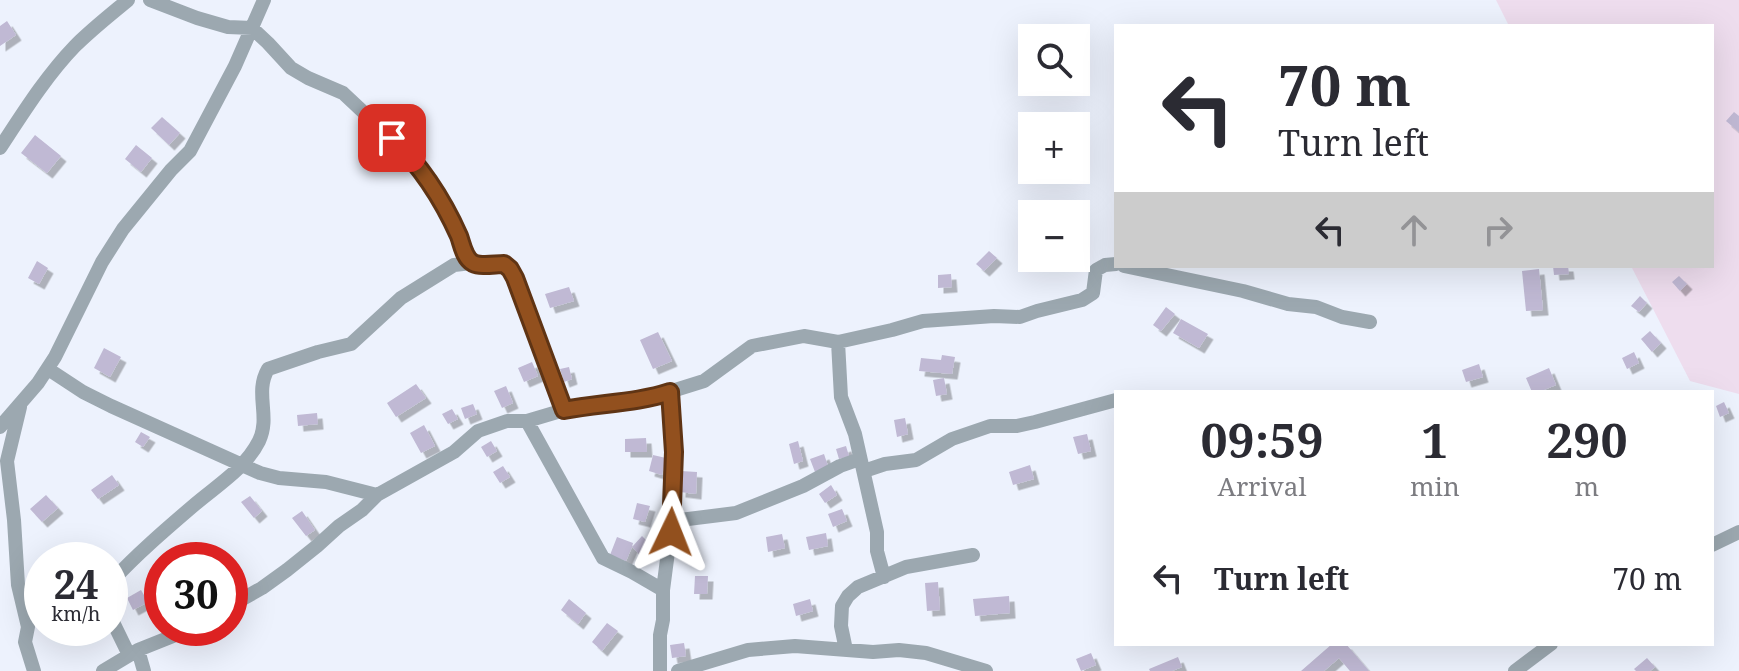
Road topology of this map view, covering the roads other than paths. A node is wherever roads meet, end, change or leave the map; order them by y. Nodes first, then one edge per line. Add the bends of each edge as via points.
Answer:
1 (128, 0) edge
2 (150, 0) edge
3 (264, 0) edge
4 (252, 28) junction
5 (0, 148) edge
6 (472, 263) junction
7 (1114, 264) edge
8 (1134, 268) edge
9 (1370, 322) dead end
10 (838, 342) junction
11 (48, 369) junction
12 (670, 392) junction
13 (0, 400) edge
14 (1114, 401) edge
15 (17, 407) junction
16 (564, 410) junction
17 (527, 421) junction
18 (0, 427) edge
19 (862, 465) junction
20 (241, 466) junction
21 (377, 495) junction
22 (672, 521) junction
23 (1739, 532) edge
24 (1714, 544) edge
25 (973, 555) dead end
26 (128, 564) edge
27 (884, 577) junction
28 (663, 590) junction
29 (248, 596) edge
30 (128, 644) edge
31 (150, 646) edge
32 (1548, 646) edge
33 (846, 650) junction
34 (134, 653) junction
35 (34, 671) edge
36 (103, 671) edge
37 (144, 671) edge
38 (660, 671) edge
39 (678, 671) edge
40 (986, 671) edge
41 (1515, 671) edge

1 - 5 street via 73,48
2 - 4 street via 228,27
3 - 4 street
4 - 6 street via 291,68 343,93 407,153 445,207
4 - 11 street via 190,151 123,229
6 - 16 street via 504,264 510,269
6 - 20 street via 454,265 401,298 351,344 268,369 261,391 264,424
7 - 10 street via 1096,270 1093,293 1082,300 1020,317 923,321
8 - 9 street
10 - 12 street via 804,336 752,346 704,381
10 - 19 street via 841,397
11 - 15 street
11 - 20 street via 83,392
12 - 16 street
12 - 22 street
13 - 15 street
14 - 19 street via 1017,426 990,426 952,439 916,460
15 - 18 street
15 - 35 street via 7,461 18,585 28,627 25,642
16 - 17 street
17 - 21 street via 478,431 454,452
17 - 28 street via 603,558
19 - 22 street via 840,466 736,513
19 - 27 street
20 - 21 street
20 - 26 street
21 - 29 street
22 - 28 street
23 - 24 street
25 - 27 street via 906,567
27 - 33 street via 858,587 842,606
28 - 38 street
30 - 34 street
31 - 34 street
32 - 41 street
33 - 39 street via 748,650
33 - 40 street via 926,653
34 - 36 street
34 - 37 street

